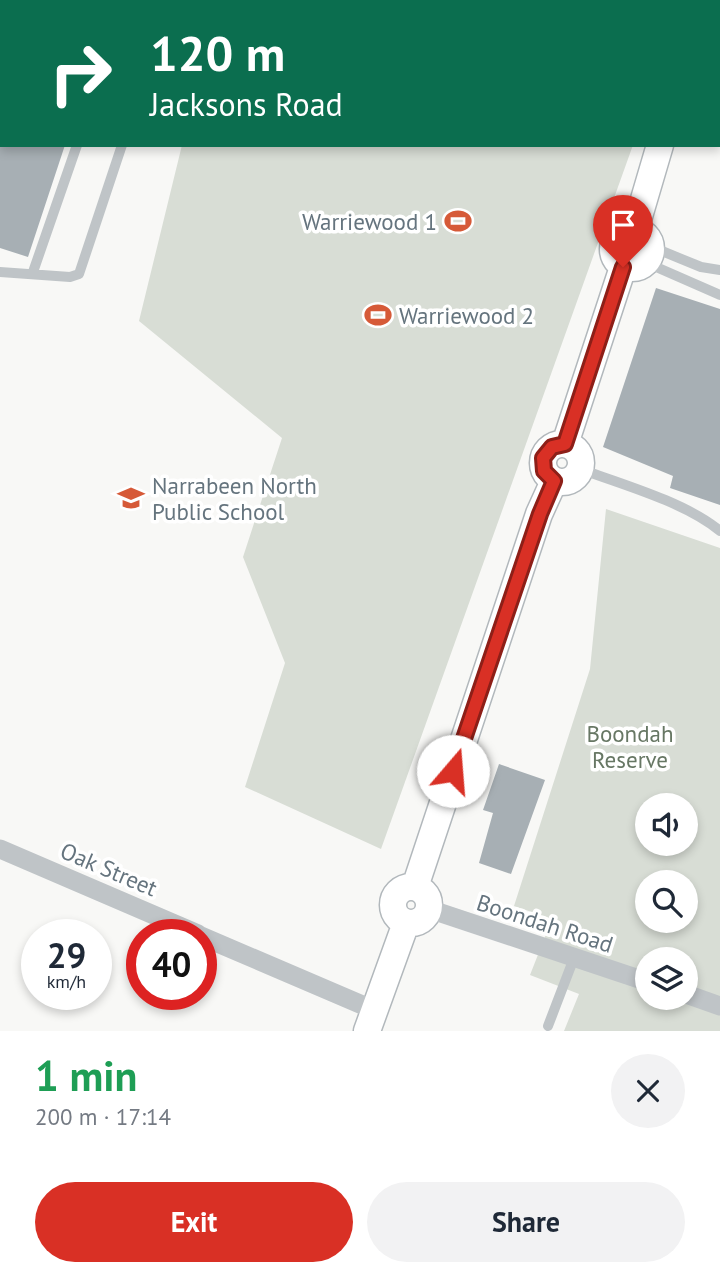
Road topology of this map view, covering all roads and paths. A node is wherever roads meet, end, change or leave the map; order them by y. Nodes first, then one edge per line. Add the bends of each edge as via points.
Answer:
1 (76, 147) edge
2 (121, 147) edge
3 (660, 147) edge
4 (639, 251) junction
5 (701, 267) junction
6 (720, 270) edge
7 (0, 272) edge
8 (33, 272) junction
9 (720, 276) edge
10 (720, 295) edge
11 (565, 444) junction
12 (580, 469) junction
13 (554, 481) junction
14 (720, 531) edge
15 (0, 849) edge
16 (422, 898) junction
17 (163, 919) edge
18 (217, 944) edge
19 (574, 957) junction
20 (635, 978) edge
21 (698, 998) edge
22 (720, 1006) edge
23 (370, 1021) edge
24 (548, 1026) dead end

1 - 8 lane
2 - 8 lane via 79,274
3 - 4 street
4 - 5 lane
4 - 10 lane
4 - 11 street
5 - 6 lane
5 - 9 lane
7 - 8 lane
11 - 12 street via 580,456
11 - 13 street via 552,447 543,458 544,471
12 - 13 street via 567,482
12 - 14 lane via 680,507
13 - 16 street
15 - 17 street, Oak Street
16 - 19 street, Boondah Road
16 - 23 street via 422,920 406,923
18 - 23 street, Oak Street
19 - 20 street, Boondah Road
19 - 24 lane
21 - 22 street

